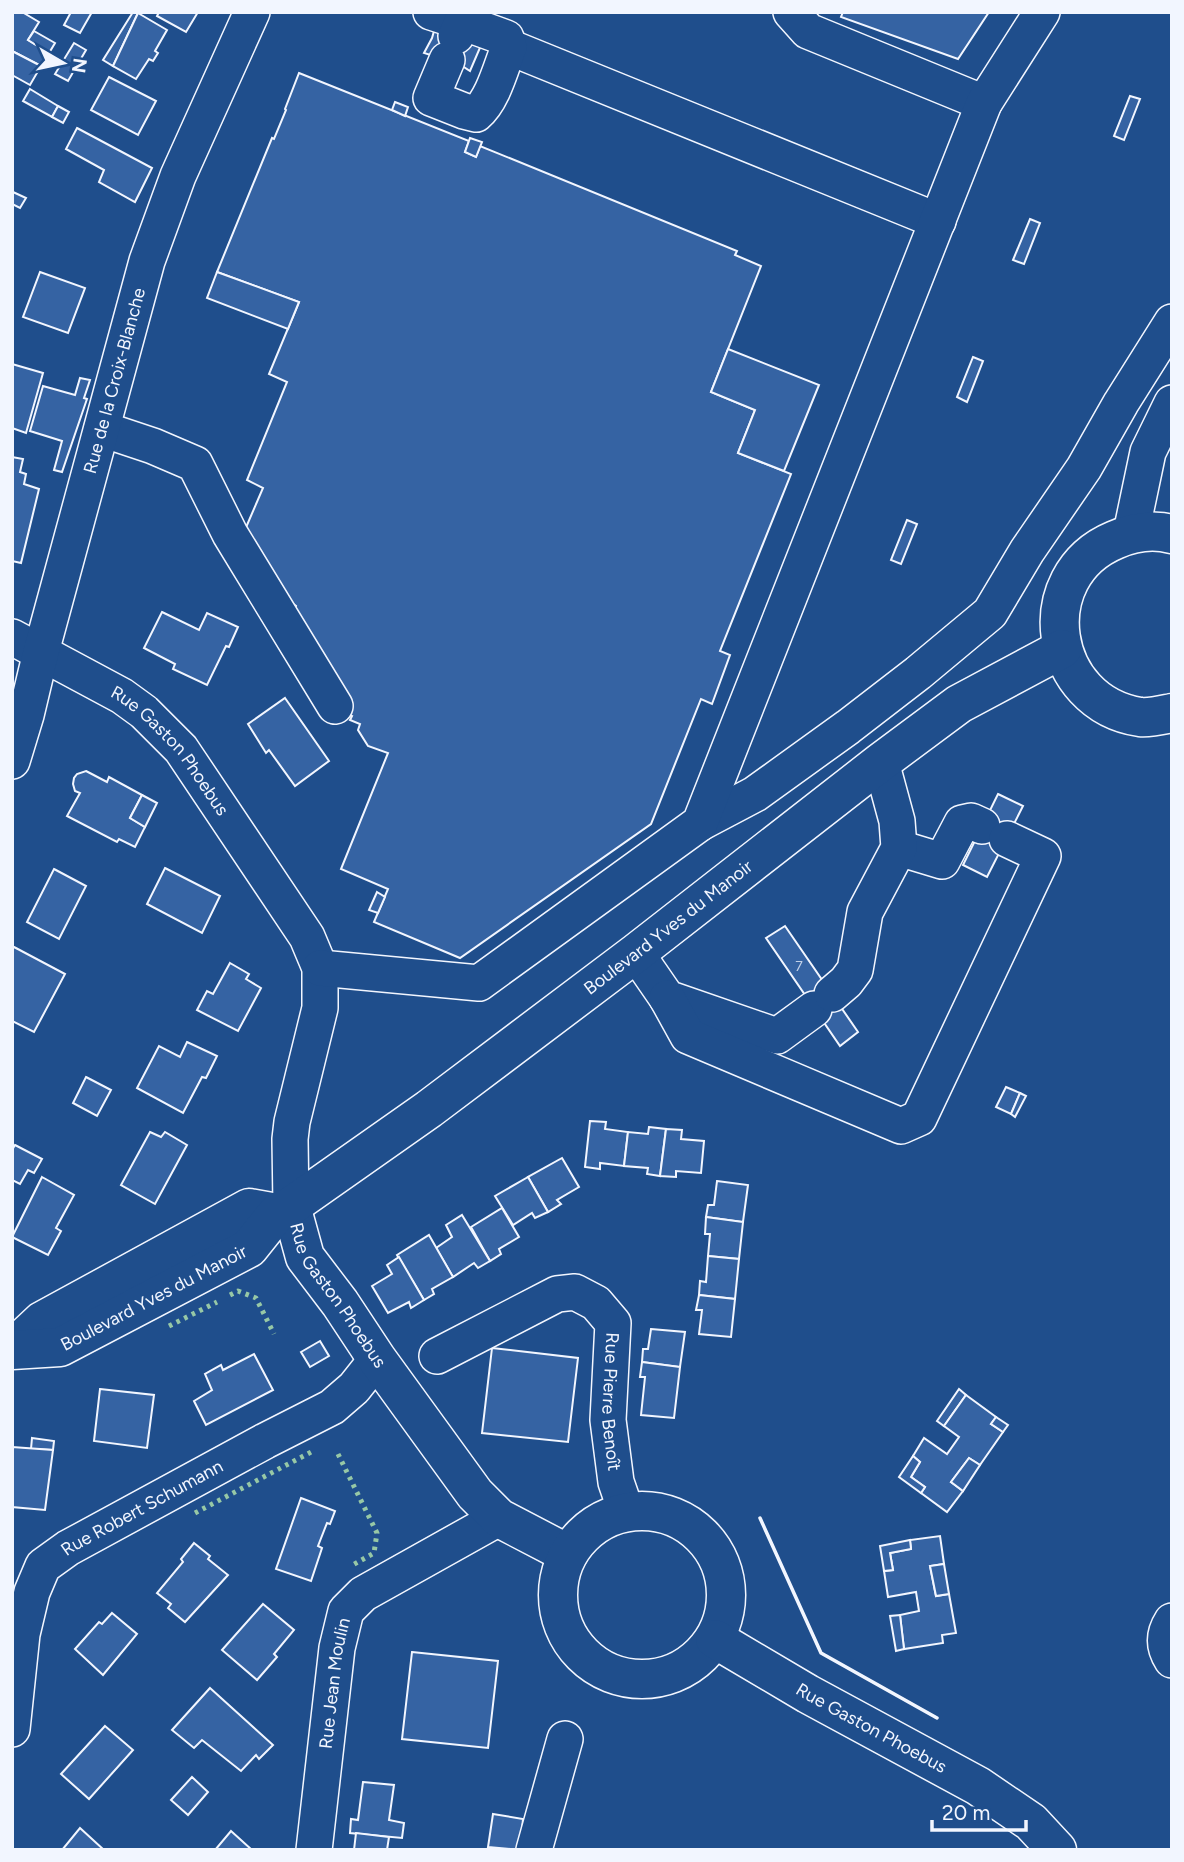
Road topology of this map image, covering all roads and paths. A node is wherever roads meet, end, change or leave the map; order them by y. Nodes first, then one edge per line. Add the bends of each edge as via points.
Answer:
1 (252, 12) edge
2 (791, 12) edge
3 (1042, 12) edge
4 (449, 32) edge
5 (509, 47) junction
6 (984, 103) junction
7 (938, 221) junction
8 (1172, 322) edge
9 (1172, 403) edge
10 (102, 429) junction
11 (1131, 533) junction
12 (1172, 534) edge
13 (27, 645) edge
14 (1062, 649) junction
15 (335, 706) dead end
16 (1172, 713) edge
17 (12, 761) edge
18 (881, 762) junction
19 (700, 823) junction
20 (899, 848) junction
21 (636, 953) junction
22 (320, 968) junction
23 (667, 998) junction
24 (284, 1210) junction
25 (12, 1349) edge
26 (437, 1356) dead end
27 (377, 1359) junction
28 (626, 1511) junction
29 (499, 1518) junction
30 (568, 1554) junction
31 (1172, 1621) edge
32 (715, 1639) junction
33 (1172, 1660) edge
34 (12, 1729) edge
35 (565, 1739) dead end
36 (314, 1850) edge
37 (534, 1850) edge
38 (1057, 1850) edge

1 - 10 street, Rue de la Croix-Blanche via 178,176 147,261
2 - 6 street via 808,31
3 - 6 street
4 - 5 street via 506,38
4 - 5 street via 431,98 476,114 484,108
5 - 7 street
6 - 7 street
7 - 19 street
8 - 19 street via 990,613 848,727 755,794
9 - 11 street via 1148,452
10 - 13 street, Rue de la Croix-Blanche
10 - 15 street via 195,464 230,534
11 - 12 main road
11 - 14 main road via 1103,545 1080,564 1065,590 1059,619
13 - 17 street, Rue de la Croix-Blanche via 26,715
13 - 22 street, Rue Gaston Phoebus via 122,695 181,750 307,937
14 - 16 main road via 1073,674 1092,696 1115,710 1142,717
14 - 18 main road, Boulevard Yves du Manoir via 959,704
18 - 20 street via 897,821
18 - 21 main road, Boulevard Yves du Manoir
19 - 22 street via 479,983
20 - 23 street via 866,912 855,970 776,1036
20 - 23 street via 942,862 962,823 971,821 1043,856 919,1118 901,1126 688,1036
21 - 23 street
21 - 24 main road, Boulevard Yves du Manoir via 429,1109
22 - 24 street, Rue Gaston Phoebus via 320,1008 292,1122
24 - 25 main road, Boulevard Yves du Manoir via 249,1248 84,1335 60,1347
24 - 27 main road, Rue Gaston Phoebus via 305,1257
26 - 28 street, Rue Pierre Benoît via 558,1294 575,1292 596,1303 613,1323 608,1420 616,1482
27 - 29 main road, Rue Gaston Phoebus via 475,1494
27 - 34 street, Rue Robert Schumann via 332,1407 68,1548 43,1566 22,1634
28 - 30 main road via 583,1534
28 - 32 main road via 669,1514 707,1541 721,1563 727,1589 725,1615
29 - 30 main road, Rue Gaston Phoebus
29 - 36 street, Rue Jean Moulin via 363,1594 346,1611 337,1648
30 - 32 main road via 558,1582 559,1611 569,1639 596,1666 613,1675 642,1680 671,1675 696,1661
31 - 33 street via 1165,1631
32 - 38 main road, Rue Gaston Phoebus via 978,1786 1031,1822
35 - 37 street

